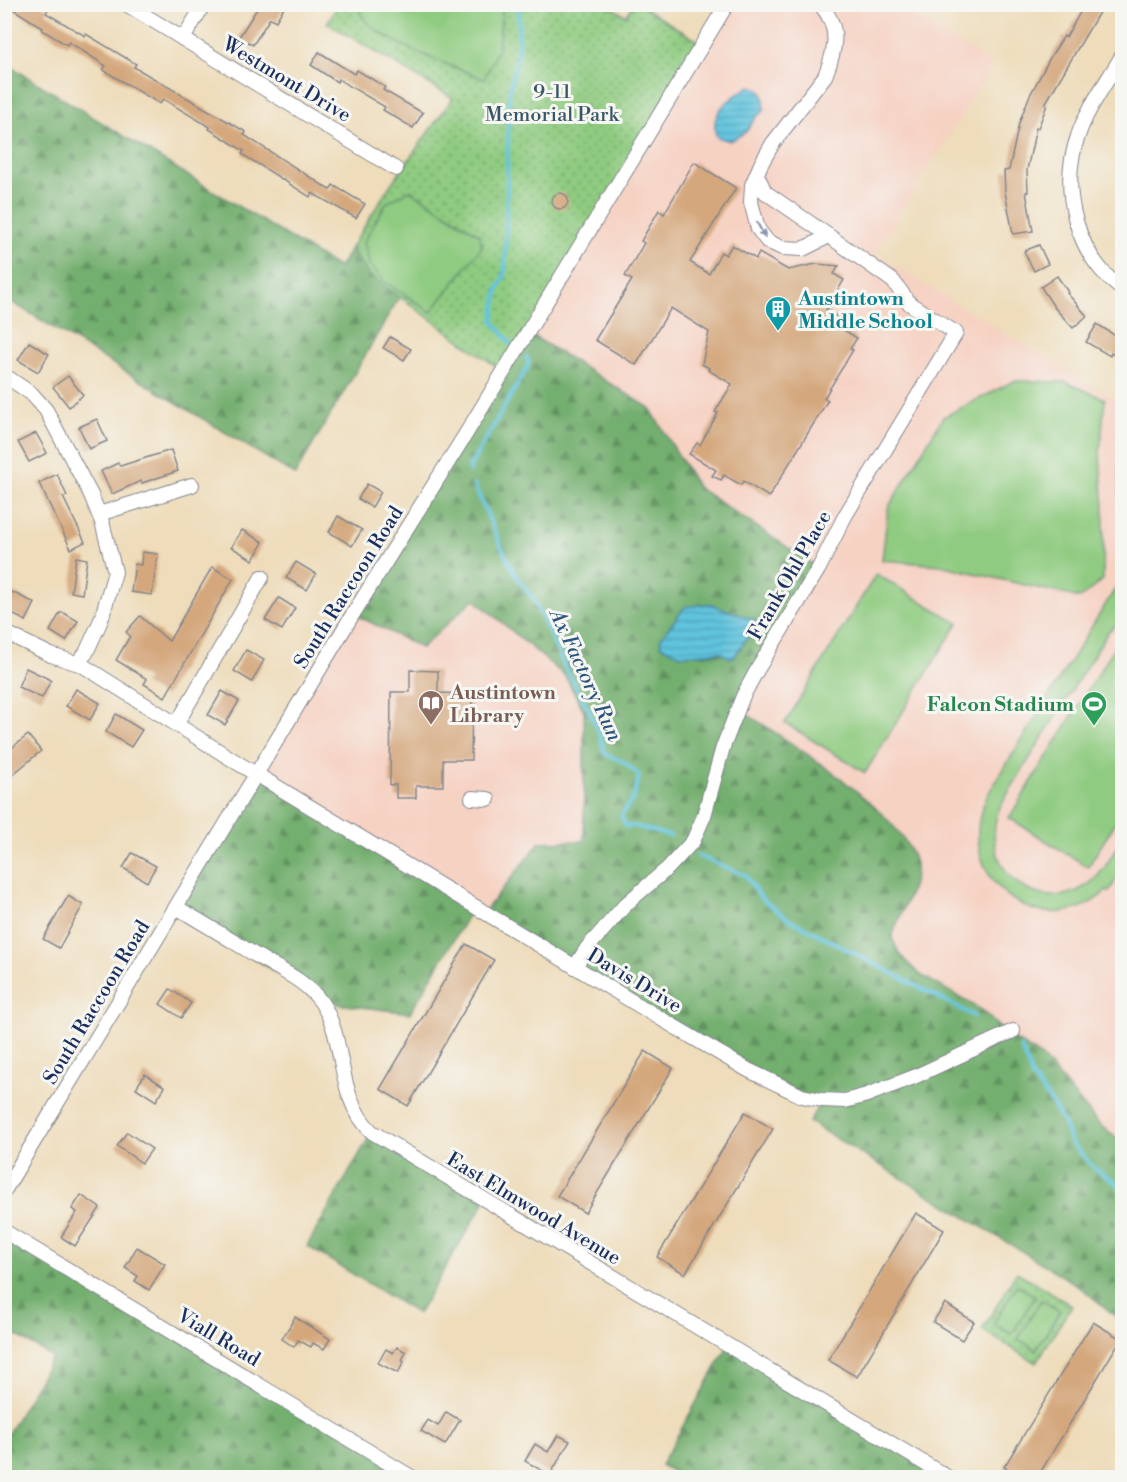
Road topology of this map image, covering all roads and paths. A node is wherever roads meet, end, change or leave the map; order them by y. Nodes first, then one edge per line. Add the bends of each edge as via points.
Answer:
1 (126, 4) edge
2 (204, 4) edge
3 (727, 4) edge
4 (820, 4) edge
5 (183, 39) junction
6 (1122, 56) edge
7 (396, 169) dead end
8 (757, 175) junction
9 (829, 236) junction
10 (1122, 289) edge
11 (4, 375) edge
12 (192, 485) dead end
13 (99, 514) junction
14 (262, 577) dead end
15 (4, 632) edge
16 (77, 663) junction
17 (176, 724) junction
18 (257, 774) junction
19 (472, 798) dead end
20 (488, 799) dead end
21 (176, 907) junction
22 (575, 967) junction
23 (1013, 1031) dead end
24 (4, 1191) edge
25 (4, 1231) edge
26 (413, 1478) edge
27 (949, 1478) edge

1 - 5 street, Westmont Drive
2 - 5 street
3 - 18 street, South Raccoon Road
4 - 8 street via 831,17 835,30 829,66 774,143
5 - 7 street, Westmont Drive
6 - 10 street via 1082,126 1070,172 1073,209 1084,241 1102,270
8 - 9 street, Frank Ohl Place via 765,192
8 -> 9 street via 751,202 758,229 767,241 782,248 804,249
9 - 22 street, Frank Ohl Place via 893,282 910,304 956,333 845,516 819,568 743,696 693,841 626,904
11 - 13 street via 32,394 46,410
12 - 13 street
13 - 16 street via 115,572 101,621
14 - 17 street
15 - 16 street, Davis Drive
16 - 17 street, Davis Drive
17 - 18 street, Davis Drive
18 - 21 street, South Raccoon Road
18 - 22 street, Davis Drive
19 - 20 street
21 - 24 street, South Raccoon Road
21 - 27 street, East Elmwood Avenue via 303,984 316,996 329,1017 351,1103 372,1132
22 - 23 street, Davis Drive via 748,1070 802,1096 822,1100 845,1101 886,1088
25 - 26 street, Viall Road

